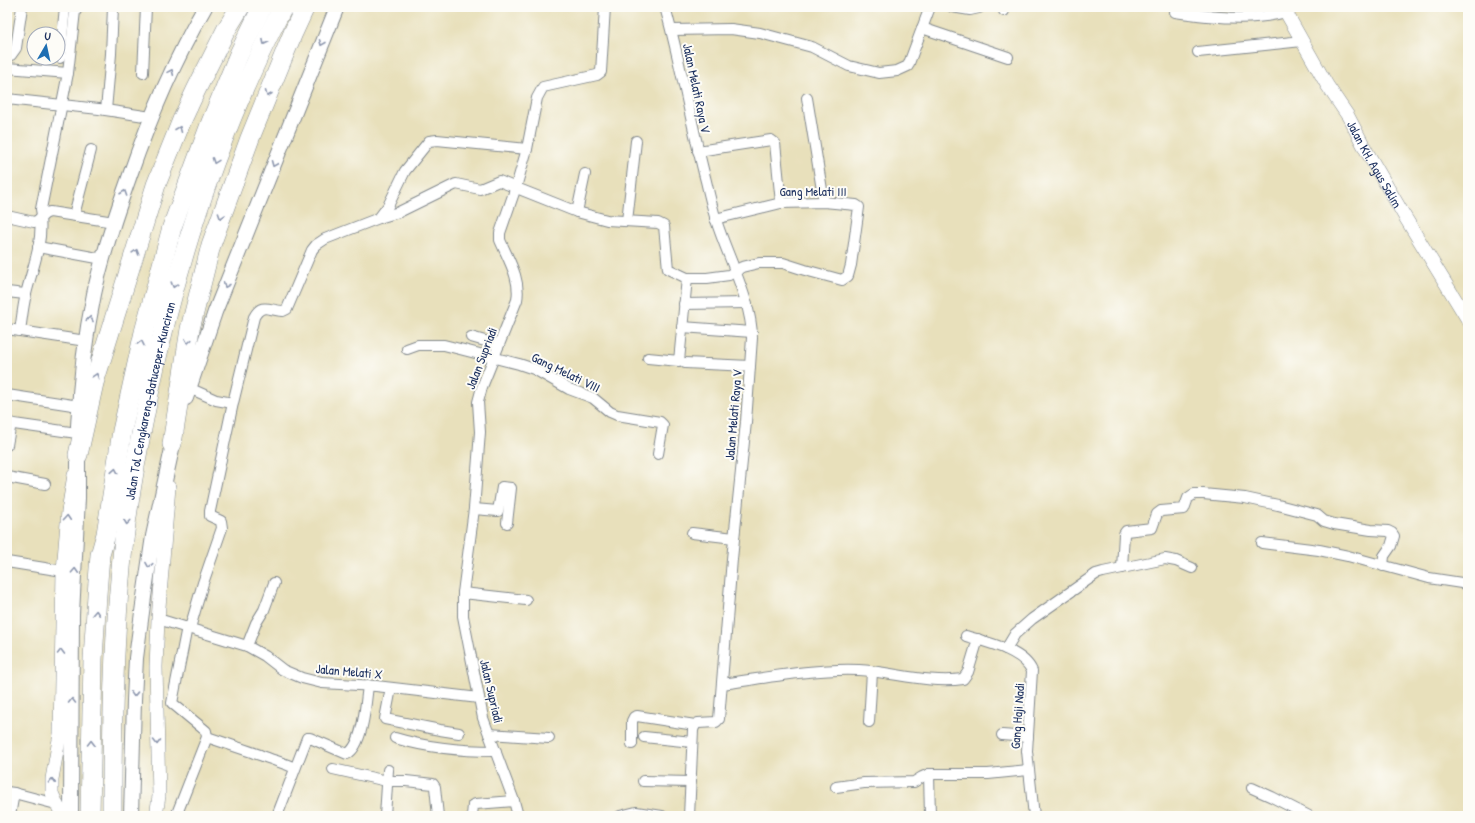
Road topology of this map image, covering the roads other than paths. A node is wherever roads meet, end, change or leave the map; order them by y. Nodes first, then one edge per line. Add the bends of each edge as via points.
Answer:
1 (22, 7) edge
2 (65, 7) edge
3 (78, 7) edge
4 (113, 7) edge
5 (146, 7) edge
6 (195, 7) edge
7 (205, 7) edge
8 (240, 7) edge
9 (262, 7) edge
10 (283, 7) edge
11 (305, 7) edge
12 (337, 7) edge
13 (605, 7) edge
14 (665, 7) edge
15 (930, 7) edge
16 (952, 7) edge
17 (979, 7) edge
18 (1284, 10) edge
19 (1175, 12) dead end
20 (196, 23) junction
21 (63, 26) edge
22 (922, 28) junction
23 (672, 30) junction
24 (1302, 41) junction
25 (1198, 52) dead end
26 (7, 56) edge
27 (1008, 57) dead end
28 (7, 68) edge
29 (68, 73) junction
30 (143, 73) dead end
31 (807, 98) dead end
32 (7, 99) edge
33 (61, 106) junction
34 (106, 110) junction
35 (151, 117) junction
36 (636, 141) dead end
37 (91, 150) dead end
38 (527, 150) junction
39 (698, 151) junction
40 (585, 174) dead end
41 (516, 187) junction
42 (824, 202) junction
43 (781, 203) junction
44 (577, 212) junction
45 (74, 215) junction
46 (7, 216) edge
47 (41, 216) junction
48 (379, 218) junction
49 (715, 219) junction
50 (627, 221) junction
51 (114, 222) junction
52 (38, 247) junction
53 (103, 259) junction
54 (735, 271) junction
55 (687, 278) junction
56 (7, 292) edge
57 (25, 294) junction
58 (747, 303) junction
59 (684, 304) junction
60 (1468, 320) edge
61 (682, 327) junction
62 (7, 329) edge
63 (20, 331) junction
64 (752, 332) junction
65 (471, 337) dead end
66 (86, 341) junction
67 (499, 345) junction
68 (407, 349) dead end
69 (494, 358) junction
70 (648, 358) dead end
71 (685, 363) dead end
72 (750, 366) junction
73 (189, 388) junction
74 (7, 395) edge
75 (233, 404) junction
76 (79, 406) junction
77 (9, 423) edge
78 (78, 433) junction
79 (172, 444) junction
80 (7, 445) edge
81 (658, 454) dead end
82 (78, 455) junction
83 (7, 477) edge
84 (45, 484) dead end
85 (474, 509) junction
86 (507, 523) dead end
87 (692, 533) dead end
88 (734, 538) junction
89 (1262, 543) dead end
90 (7, 562) edge
91 (1383, 566) junction
92 (1122, 568) junction
93 (1192, 568) dead end
94 (63, 571) junction
95 (274, 583) dead end
96 (1468, 584) edge
97 (463, 593) junction
98 (526, 600) dead end
99 (158, 619) junction
100 (188, 628) junction
101 (966, 636) dead end
102 (978, 639) junction
103 (247, 646) junction
104 (1006, 649) junction
105 (872, 672) junction
106 (722, 684) junction
107 (368, 685) junction
108 (391, 688) junction
109 (479, 698) junction
110 (868, 722) dead end
111 (695, 725) junction
112 (459, 733) dead end
113 (488, 734) junction
114 (1002, 735) dead end
115 (1028, 736) junction
116 (207, 737) junction
117 (644, 737) dead end
118 (395, 738) dead end
119 (549, 738) dead end
120 (692, 742) junction
121 (632, 744) dead end
122 (496, 751) junction
123 (295, 768) junction
124 (333, 769) dead end
125 (388, 770) dead end
126 (1028, 770) junction
127 (929, 774) junction
128 (387, 781) junction
129 (643, 781) dead end
130 (81, 782) junction
131 (691, 782) junction
132 (836, 787) dead end
133 (1252, 788) dead end
134 (10, 792) edge
135 (514, 802) junction
136 (56, 804) junction
137 (10, 816) edge
138 (65, 816) edge
139 (72, 816) edge
140 (90, 816) edge
141 (112, 816) edge
142 (131, 816) edge
143 (156, 816) edge
144 (176, 816) edge
145 (277, 816) edge
146 (385, 816) edge
147 (438, 816) edge
148 (472, 816) edge
149 (518, 816) edge
150 (620, 816) edge
151 (662, 816) edge
152 (689, 816) edge
153 (930, 816) edge
154 (1034, 816) edge
155 (1309, 816) edge

1 - 26 street via 16,48 12,55
2 - 21 street
3 - 29 street via 75,11
4 - 34 street
5 - 30 street
6 - 20 street
7 - 20 main road
82 -> 8 highway via 94,383 156,185 196,90
130 -> 9 highway, Jalan Tol Cengkareng–Batuceper–Kunciran via 100,555 106,534 122,431 144,332 172,227 210,122 238,54
10 -> 141 highway, Jalan Tol Cengkareng–Batuceper–Kunciran via 254,64 228,126 190,234 161,336 131,486 121,566 115,659
11 -> 79 highway via 250,138 211,245 190,329
12 -> 73 main road via 215,312
13 - 38 street, Jalan Supriadi via 601,72 543,87 537,98
14 - 23 street, Jalan Melati Raya V
15 - 22 street
16 - 17 street via 970,10
18 - 19 street via 1275,15 1242,18
18 - 24 street, Jalan KH. Agus Salim
35 -> 20 main road
22 - 23 street via 908,66 897,72 879,73 849,66 812,47 760,33 731,29
22 - 27 street
23 - 39 street, Jalan Melati Raya V
24 - 25 street
24 - 60 street, Jalan KH. Agus Salim
28 - 29 street
29 - 33 street
31 - 42 street
32 - 33 street
33 - 34 street
33 - 47 street
34 - 35 street
51 -> 35 main road
36 - 50 street
37 - 45 street
38 - 41 street, Jalan Supriadi
38 - 48 street via 429,141 408,167
39 - 43 street via 771,140 775,143
39 - 49 street, Jalan Melati Raya V
40 - 44 street
41 - 44 street
41 - 48 street via 499,181 480,189 456,184 399,212
41 - 67 street, Jalan Supriadi via 500,233 500,240 518,282 519,292
42 - 43 street, Gang Melati III
42 - 54 street, Gang Melati III via 859,207 848,276 842,280 783,262 759,263
43 - 49 street, Gang Melati III
44 - 50 street via 607,220
45 - 47 street via 50,212
45 - 51 street
46 - 47 street via 34,222
47 - 52 street
48 - 75 street via 320,242 312,250 287,309 283,312 262,308 257,311
49 - 54 street, Jalan Melati Raya V
50 - 55 street via 658,223 664,226 668,269
51 - 53 main road
52 - 53 street
52 - 57 street
66 -> 53 main road
54 - 55 street via 717,277
54 - 58 street, Jalan Melati Raya V
55 - 59 street
56 - 57 street
57 - 63 street
58 - 59 street
58 - 64 street, Jalan Melati Raya V
59 - 61 street
61 - 64 street
61 - 70 street via 679,362
62 - 63 street
63 - 66 street
64 - 72 street, Jalan Melati Raya V
65 - 67 street
66 - 76 main road
67 - 69 street, Jalan Supriadi
68 - 69 street via 418,345 444,345
69 - 81 street, Gang Melati VIII via 534,369 569,389 593,398 617,415 660,422 663,425
69 - 85 street, Jalan Supriadi via 478,402 480,432
71 - 72 street
72 - 88 street, Jalan Melati Raya V
73 - 75 street via 216,400
73 - 79 main road
74 - 76 street
75 - 100 street via 210,511 210,516 220,520 222,525
76 - 78 main road
77 - 78 street
77 - 80 street
78 - 82 main road
79 - 99 street
79 -> 142 main road via 153,536 137,650
94 -> 82 street via 68,511
130 -> 82 main road via 72,614
83 - 84 street
85 - 86 street via 498,511 502,487 511,488
85 - 97 street, Jalan Supriadi
87 - 88 street
88 - 106 street, Jalan Melati Raya V
89 - 91 street via 1318,550
90 - 94 street
91 - 92 street via 1384,556 1394,536 1388,530 1334,524 1324,521 1318,515 1245,498 1197,494 1188,498 1184,509 1157,514 1152,528 1126,531
91 - 96 street via 1429,578
92 - 93 street via 1165,559
92 - 104 street via 1096,574 1077,587 1032,619 1015,634
136 -> 94 street via 52,793 52,778 60,734
95 - 103 street
97 - 98 street
97 - 109 street, Jalan Supriadi via 462,616
99 - 100 street, Jalan Melati X
99 -> 143 street via 156,667 159,796
100 - 103 street, Jalan Melati X
100 - 116 street via 172,703 206,731
101 - 102 street, Gang Haji Nadi
102 - 104 street, Gang Haji Nadi
102 - 105 street via 968,672 963,679 920,678
103 - 107 street, Jalan Melati X via 283,670 302,678 322,683
104 - 115 street, Gang Haji Nadi via 1026,663 1032,671
105 - 106 street via 826,671
105 - 110 street
106 - 111 street, Jalan Melati Raya V via 718,721
107 - 108 street, Jalan Melati X
107 - 123 street via 363,721 356,743 349,754 307,738
108 - 109 street, Jalan Melati X
108 - 112 street via 385,719
109 - 113 street, Jalan Supriadi
111 - 120 street
111 - 121 street via 634,717
113 - 119 street
113 - 122 street, Jalan Supriadi
114 - 115 street
115 - 126 street, Gang Haji Nadi
116 - 123 street
116 - 144 street
117 - 120 street
118 - 122 street via 442,748
120 - 131 street
122 - 135 street, Jalan Supriadi
123 - 145 street
124 - 128 street
125 - 128 street
126 - 127 street via 988,774
126 - 154 street, Gang Haji Nadi
127 - 132 street via 914,782
127 - 153 street
128 - 146 street
128 - 147 street via 434,785
129 - 131 street
130 - 139 main road
130 - 140 highway, Jalan Tol Cengkareng–Batuceper–Kunciran
131 - 152 street
133 - 155 street
134 - 136 street
134 - 137 street
135 - 148 street via 476,804 473,805
135 - 149 street, Jalan Supriadi
136 - 138 street
150 - 151 street via 636,812

